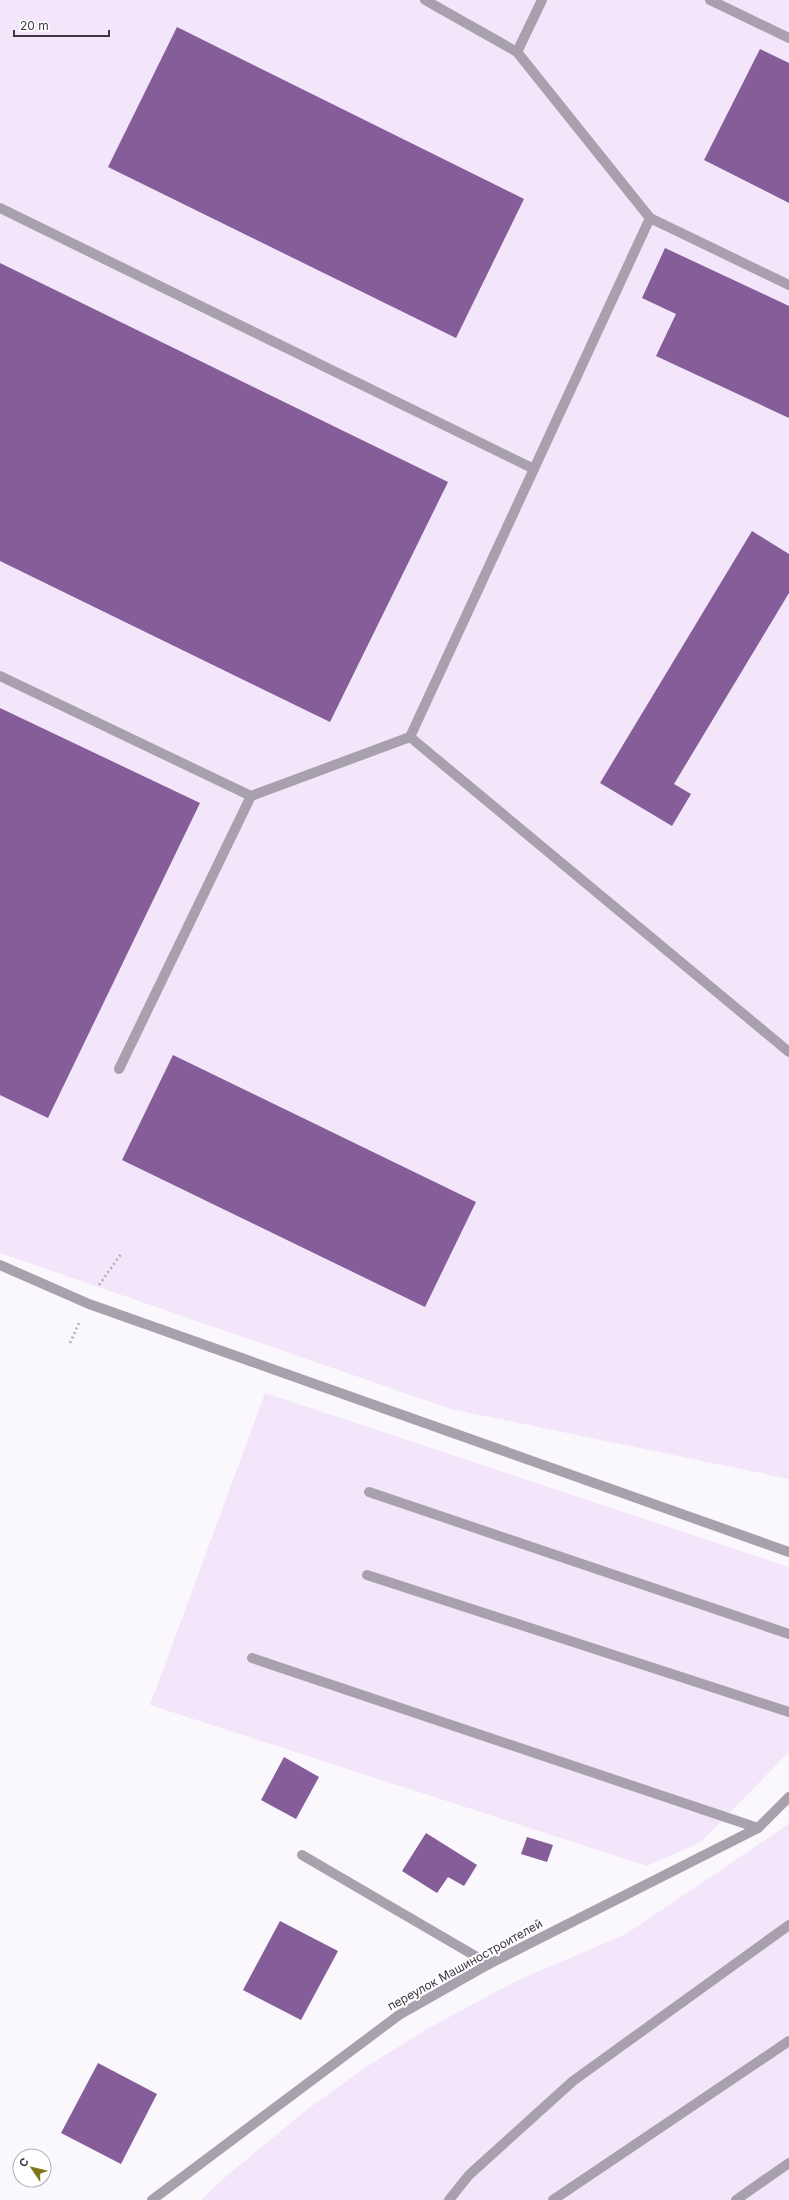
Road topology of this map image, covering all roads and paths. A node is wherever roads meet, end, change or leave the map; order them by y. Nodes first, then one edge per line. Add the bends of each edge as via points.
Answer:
1 (425, 0) edge
2 (542, 0) edge
3 (710, 0) edge
4 (789, 38) edge
5 (516, 52) junction
6 (0, 208) edge
7 (650, 218) junction
8 (789, 285) edge
9 (534, 469) junction
10 (0, 676) edge
11 (410, 737) junction
12 (251, 796) junction
13 (789, 1052) edge
14 (119, 1069) dead end
15 (0, 1265) edge
16 (369, 1492) dead end
17 (789, 1552) edge
18 (367, 1575) dead end
19 (789, 1634) edge
20 (252, 1658) dead end
21 (789, 1712) edge
22 (789, 1797) edge
23 (758, 1828) junction
24 (302, 1855) dead end
25 (789, 1925) edge
26 (489, 1964) junction
27 (789, 2041) edge
28 (789, 2163) edge
29 (152, 2200) edge
30 (449, 2200) edge
31 (553, 2200) edge
32 (736, 2200) edge

1 - 5 street
2 - 5 street
3 - 4 street
5 - 7 street
6 - 9 street
7 - 8 street
7 - 9 street
9 - 11 street
10 - 12 street
11 - 12 street
11 - 13 street
12 - 14 street
15 - 17 street via 89,1304
16 - 19 street
18 - 21 street
20 - 23 street
22 - 23 street, переулок Машиностроителей
23 - 26 street, переулок Машиностроителей
24 - 26 street
25 - 30 street via 573,2081 469,2175
26 - 29 street, переулок Машиностроителей via 399,2015
27 - 31 street
28 - 32 street

